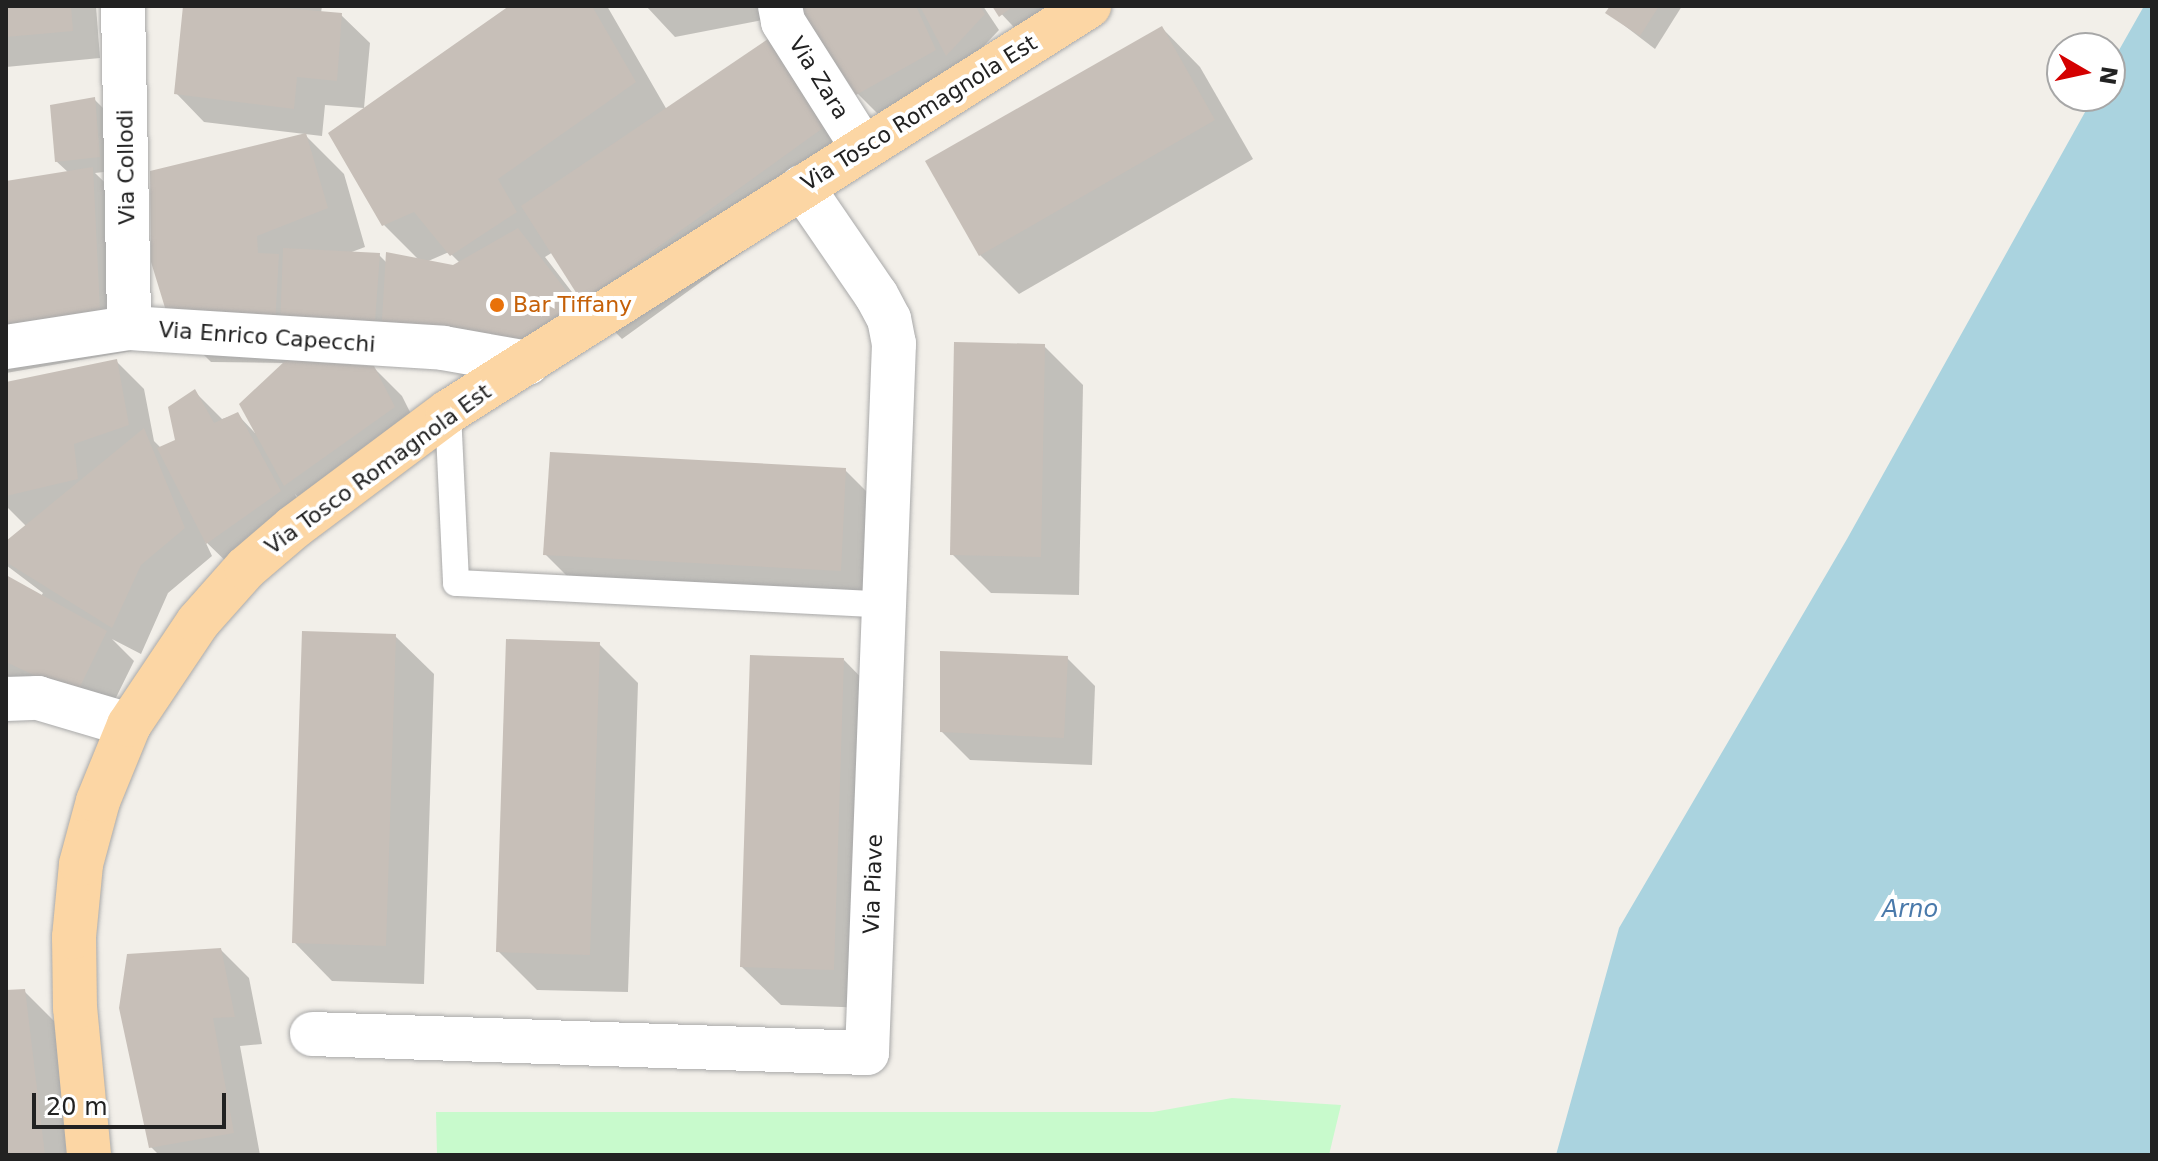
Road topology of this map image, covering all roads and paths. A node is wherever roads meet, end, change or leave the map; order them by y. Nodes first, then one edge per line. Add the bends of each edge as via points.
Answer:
1 (123, 6) edge
2 (780, 6) edge
3 (1089, 6) edge
4 (863, 148) junction
5 (802, 187) junction
6 (129, 328) junction
7 (6, 347) edge
8 (528, 363) junction
9 (448, 412) junction
10 (883, 605) junction
11 (6, 699) edge
12 (129, 725) junction
13 (312, 1034) dead end
14 (89, 1155) edge

1 - 6 street, Via Collodi
2 - 4 street, Via Zara via 783,22
3 - 4 main road, Via Tosco Romagnola Est
4 - 5 main road, Via Tosco Romagnola Est
5 - 8 main road, Via Tosco Romagnola Est
5 - 10 street, Via Piave via 889,319 894,344
6 - 7 street, Via Enrico Capecchi
6 - 8 street, Via Enrico Capecchi via 443,348
8 - 9 main road, Via Tosco Romagnola Est
9 - 10 lane via 456,583
9 - 12 main road, Via Tosco Romagnola Est via 246,568 198,622
10 - 13 street, Via Piave via 867,1053
11 - 12 street via 38,698
12 - 14 main road, Via Tosco Romagnola Est via 98,801 81,864 74,937

